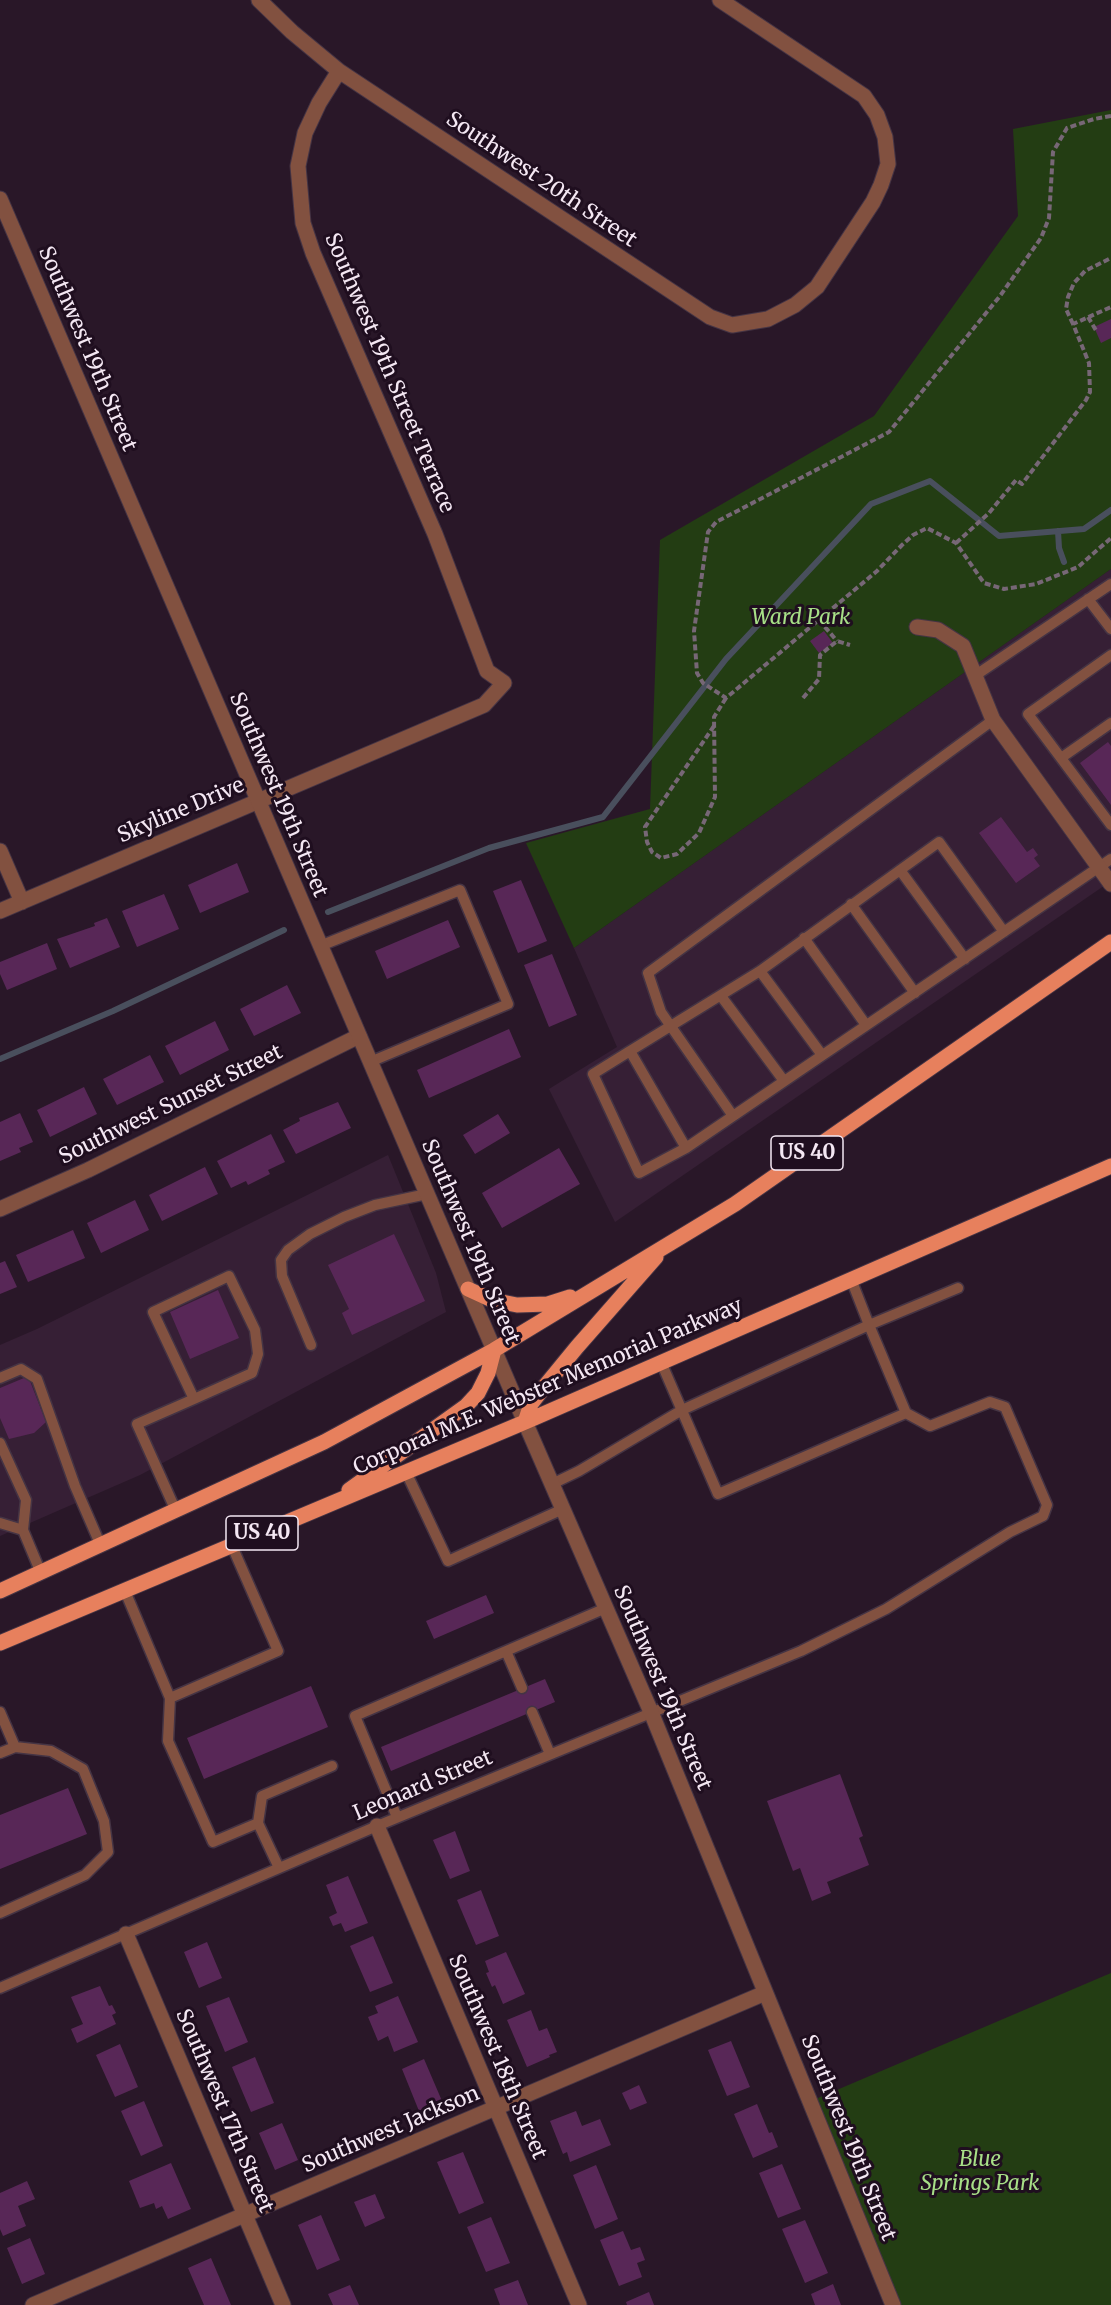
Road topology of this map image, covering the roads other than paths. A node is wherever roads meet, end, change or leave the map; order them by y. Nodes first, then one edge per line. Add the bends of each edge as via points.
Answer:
1 (259, 0) edge
2 (720, 0) edge
3 (339, 71) junction
4 (0, 199) edge
5 (1111, 584) edge
6 (1088, 599) junction
7 (917, 627) dead end
8 (1111, 628) edge
9 (1111, 655) edge
10 (976, 675) junction
11 (504, 683) joint
12 (993, 720) junction
13 (1110, 725) edge
14 (1061, 758) junction
15 (258, 801) junction
16 (1111, 825) edge
17 (0, 851) edge
18 (1105, 864) edge
19 (900, 870) junction
20 (1111, 884) edge
21 (22, 902) junction
22 (852, 904) junction
23 (0, 911) edge
24 (1004, 932) junction
25 (804, 938) junction
26 (1111, 942) edge
27 (320, 945) junction
28 (965, 959) junction
29 (760, 971) junction
30 (915, 993) junction
31 (721, 996) junction
32 (670, 1026) junction
33 (866, 1026) junction
34 (359, 1036) junction
35 (630, 1051) junction
36 (822, 1055) junction
37 (370, 1062) junction
38 (784, 1081) junction
39 (733, 1116) junction
40 (686, 1148) junction
41 (1111, 1166) edge
42 (427, 1194) junction
43 (0, 1209) edge
44 (665, 1246) junction
45 (851, 1279) junction
46 (598, 1287) junction
47 (958, 1288) dead end
48 (468, 1289) junction
49 (869, 1325) junction
50 (311, 1345) dead end
51 (494, 1350) junction
52 (660, 1362) junction
53 (0, 1378) edge
54 (194, 1399) junction
55 (682, 1410) junction
56 (906, 1413) junction
57 (525, 1422) junction
58 (0, 1443) edge
59 (406, 1472) junction
60 (552, 1484) junction
61 (330, 1504) junction
62 (563, 1509) junction
63 (176, 1511) junction
64 (0, 1523) edge
65 (23, 1530) junction
66 (232, 1545) junction
67 (101, 1546) junction
68 (41, 1573) junction
69 (125, 1591) junction
70 (0, 1592) edge
71 (606, 1608) junction
72 (0, 1643) edge
73 (506, 1651) junction
74 (522, 1689) dead end
75 (170, 1698) junction
76 (0, 1712) edge
77 (532, 1712) dead end
78 (651, 1712) junction
79 (15, 1747) junction
80 (0, 1753) edge
81 (550, 1754) junction
82 (332, 1766) dead end
83 (397, 1817) junction
84 (258, 1823) junction
85 (377, 1826) junction
86 (279, 1868) junction
87 (0, 1913) edge
88 (126, 1934) junction
89 (0, 1988) edge
90 (765, 1993) junction
91 (495, 2108) junction
92 (246, 2216) junction
93 (33, 2305) edge
94 (283, 2305) edge
95 (579, 2305) edge
96 (893, 2305) edge

1 - 3 street, Southwest 20th Street
2 - 3 street, Southwest 20th Street via 864,96 885,138 888,164 860,223 818,287 768,319 732,325 710,316
3 - 11 street, Southwest 19th Street Terrace via 305,133 298,166 303,223 435,534 487,670
4 - 15 street, Southwest 19th Street
5 - 6 lane
6 - 8 lane
6 - 10 lane
7 - 10 street via 938,630 963,646
9 - 14 lane via 1028,714
10 - 12 street
11 - 15 street, Skyline Drive via 484,705
12 - 18 street
12 - 32 lane via 648,973
13 - 14 lane
14 - 16 lane
15 - 21 street, Skyline Drive
15 - 27 street, Southwest 19th Street
17 - 21 street
18 - 20 street
18 - 24 lane
19 - 22 lane
19 - 24 lane via 939,842
19 - 28 lane
21 - 23 street, Skyline Drive
22 - 25 lane
22 - 30 lane
24 - 28 lane
25 - 29 lane
25 - 33 lane
26 - 44 main road, Corporal M.E. Webster Memorial Parkway / US 40 via 735,1203
27 - 34 street, Southwest 19th Street
27 - 37 lane via 460,890 508,1004
28 - 30 lane
29 - 31 lane
29 - 36 lane
30 - 33 lane
31 - 32 lane
31 - 38 lane
32 - 35 lane
32 - 39 lane
33 - 36 lane
34 - 37 street, Southwest 19th Street
34 - 43 street, Southwest Sunset Street via 88,1170
35 - 40 lane
35 - 40 lane via 593,1074 639,1173
36 - 38 lane
37 - 42 street, Southwest 19th Street
38 - 39 lane
39 - 40 lane
41 - 45 main road, Corporal M.E. Webster Memorial Parkway / US 40
42 - 48 street, Southwest 19th Street
42 - 50 lane via 375,1205 344,1217 288,1250 281,1260 282,1276
44 - 46 main road, Corporal M.E. Webster Memorial Parkway / US 40
44 - 57 main road via 545,1386 531,1404
45 - 49 lane
45 - 52 main road, Corporal M.E. Webster Memorial Parkway / US 40
46 - 48 main road via 548,1304 517,1305 492,1300
46 - 51 main road, Corporal M.E. Webster Memorial Parkway / US 40
47 - 49 lane
48 - 51 street, Southwest 19th Street
49 - 55 lane
49 - 56 lane
51 - 57 street, Southwest 19th Street
51 - 61 main road via 478,1393 466,1406
51 - 63 main road, Corporal M.E. Webster Memorial Parkway / US 40 via 324,1442
52 - 55 lane
52 - 57 main road, Corporal M.E. Webster Memorial Parkway / US 40
53 - 67 lane via 21,1369 37,1379
54 - 54 lane via 252,1373 258,1354 255,1330 229,1276 153,1312
54 - 63 lane via 137,1424
55 - 56 lane via 718,1494
55 - 60 lane
56 - 78 lane, Leonard Street via 930,1426 990,1402 1005,1407 1047,1505 1043,1516 1010,1532 886,1609 801,1651
57 - 59 main road, Corporal M.E. Webster Memorial Parkway / US 40
57 - 60 street, Southwest 19th Street
58 - 65 lane via 26,1500
59 - 61 main road, Corporal M.E. Webster Memorial Parkway / US 40
59 - 62 lane via 448,1561
60 - 62 street, Southwest 19th Street
61 - 66 main road, Corporal M.E. Webster Memorial Parkway / US 40
62 - 71 street, Southwest 19th Street
63 - 67 main road, Corporal M.E. Webster Memorial Parkway / US 40
64 - 65 lane
65 - 68 lane
66 - 69 main road, Corporal M.E. Webster Memorial Parkway / US 40
66 - 75 lane via 278,1651
67 - 68 main road, Corporal M.E. Webster Memorial Parkway / US 40
68 - 70 main road, Corporal M.E. Webster Memorial Parkway / US 40
69 - 72 main road, Corporal M.E. Webster Memorial Parkway / US 40
69 - 75 lane
71 - 73 lane
71 - 78 street, Southwest 19th Street
73 - 74 lane
73 - 83 lane via 355,1716
75 - 84 lane via 168,1741 213,1842
76 - 79 lane
77 - 81 lane
78 - 81 lane, Leonard Street
78 - 90 street, Southwest 19th Street
79 - 80 lane
79 - 87 lane via 51,1751 83,1769 104,1821 108,1852 85,1875
81 - 83 lane, Leonard Street
82 - 84 lane via 262,1797
83 - 85 lane, Leonard Street
84 - 86 lane
85 - 86 lane, Leonard Street
85 - 91 street, Southwest 18th Street
86 - 88 lane, Leonard Street
88 - 89 lane, Leonard Street
88 - 92 street, Southwest 17th Street
90 - 91 street, Southwest Jackson
90 - 96 street, Southwest 19th Street
91 - 92 street, Southwest Jackson
91 - 95 street, Southwest 18th Street
92 - 93 street, Southwest Jackson
92 - 94 street, Southwest 17th Street

